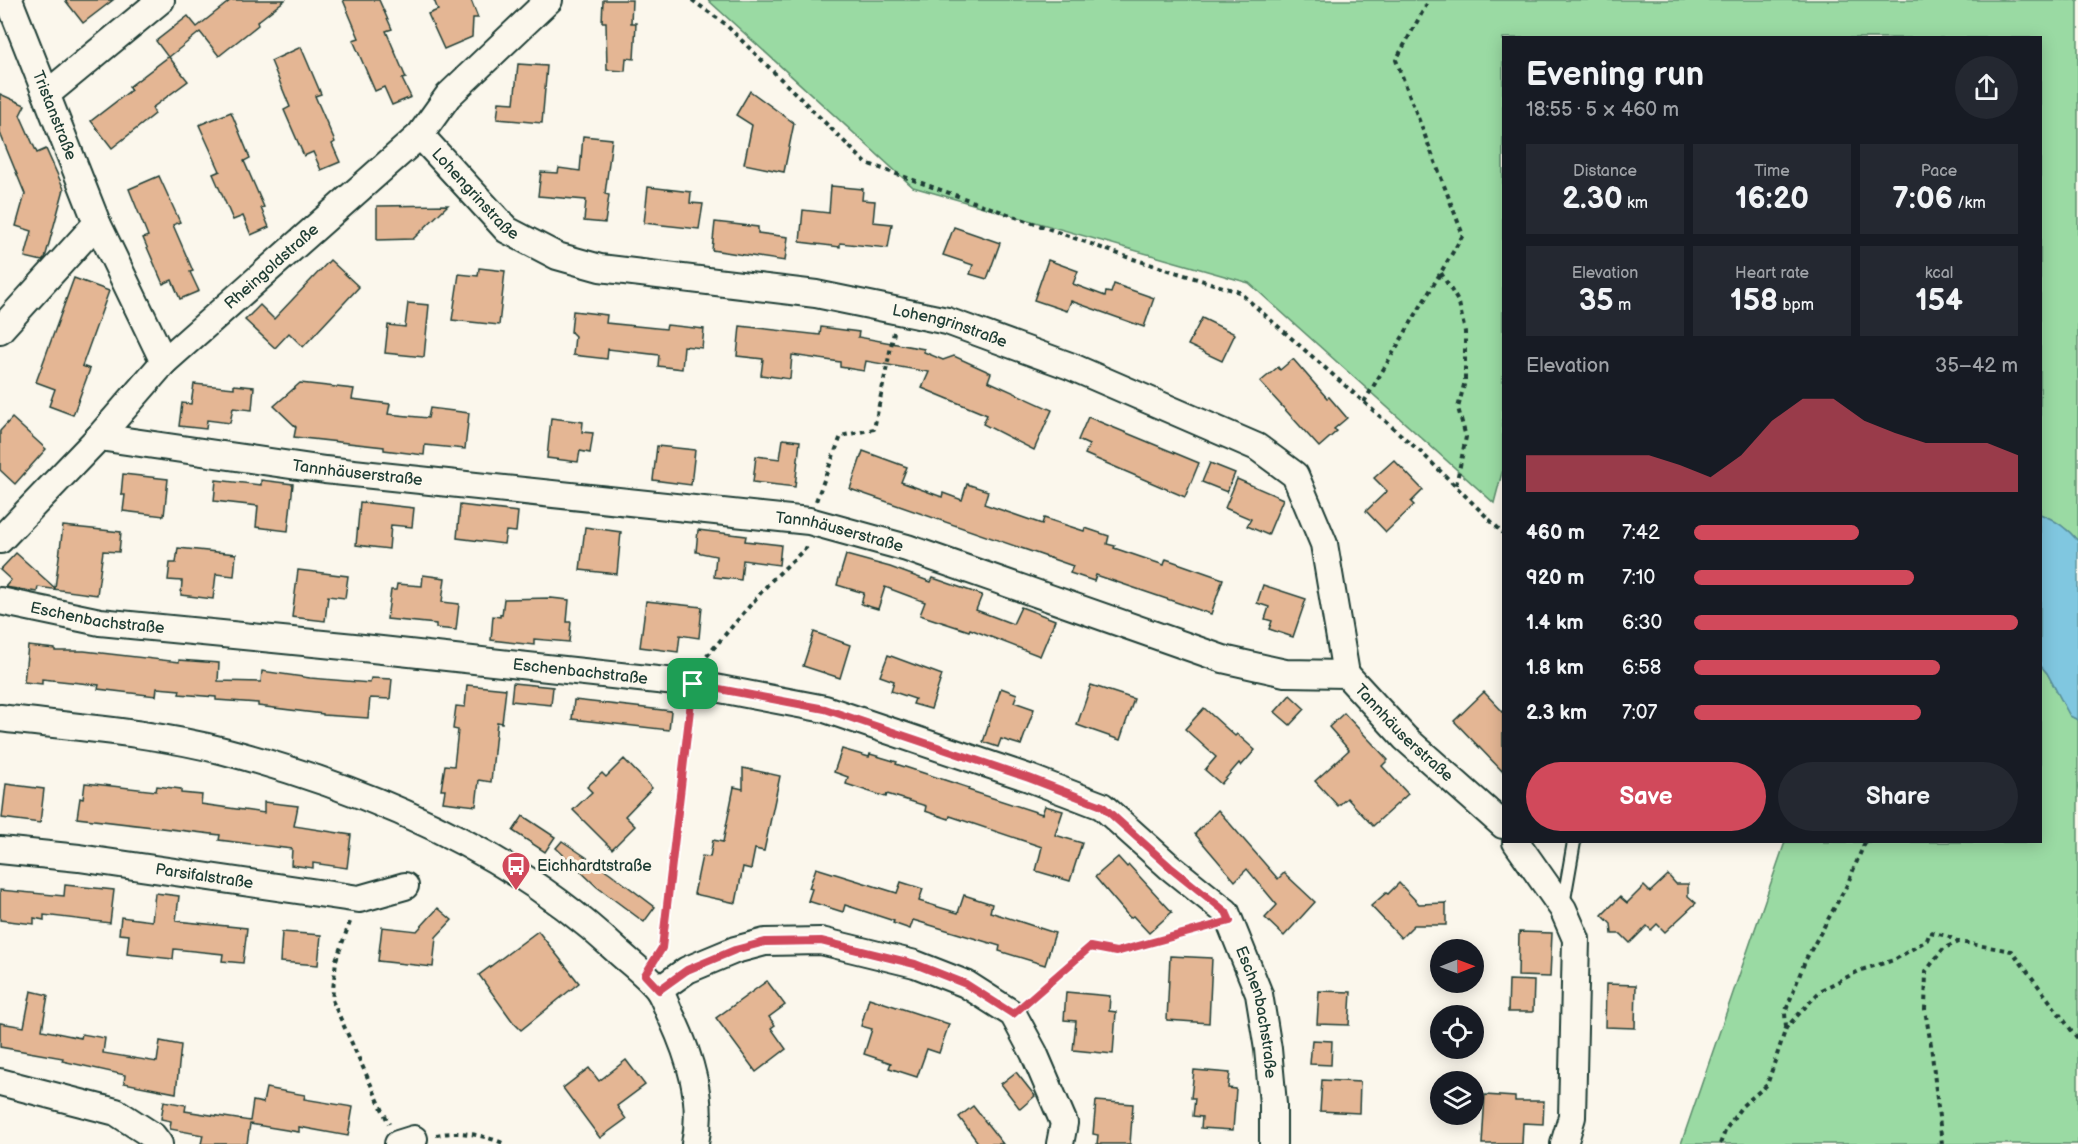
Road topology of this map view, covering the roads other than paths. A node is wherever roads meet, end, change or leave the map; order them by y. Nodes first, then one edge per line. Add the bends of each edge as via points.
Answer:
1 (161, 0) edge
2 (549, 0) edge
3 (8, 12) edge
4 (47, 94) junction
5 (420, 135) junction
6 (97, 223) junction
7 (0, 330) edge
8 (164, 362) junction
9 (99, 437) junction
10 (0, 540) edge
11 (0, 601) edge
12 (1346, 674) junction
13 (0, 718) edge
14 (1502, 824) edge
15 (1517, 843) edge
16 (1574, 843) edge
17 (0, 850) edge
18 (405, 886) dead end
19 (1563, 909) junction
20 (652, 983) junction
21 (0, 1082) edge
22 (159, 1144) edge
23 (695, 1144) edge
24 (1060, 1144) edge
25 (1273, 1144) edge
26 (1564, 1144) edge

1 - 4 street
2 - 5 street, Rheingoldstraße via 448,96
3 - 4 street, Tristanstraße
4 - 6 street, Tristanstraße
5 - 8 street, Rheingoldstraße
5 - 12 street, Lohengrinstraße via 507,230 557,256 600,268 816,294 947,321 1070,366 1257,447 1295,475 1324,544
6 - 7 street
6 - 8 street, Tristanstraße
8 - 9 street, Rheingoldstraße
9 - 10 street, Rheingoldstraße
9 - 12 street, Tannhäuserstraße via 325,470 819,524 907,548 1223,659 1285,673
11 - 25 street, Eschenbachstraße via 100,622 693,684 825,709 1102,806 1226,912 1259,994 1268,1049
12 - 14 street, Tannhäuserstraße via 1405,738
13 - 20 street via 149,736 222,750 299,773 377,803 475,848 549,893 594,928
15 - 19 street
16 - 19 lane
17 - 18 street, Parsifalstraße via 359,898
19 - 26 street via 1576,939 1572,1118
20 - 23 street via 685,1046 697,1091
20 - 24 street via 765,942 821,941 915,964 966,984 1013,1014 1064,1123
21 - 22 street via 116,1112

